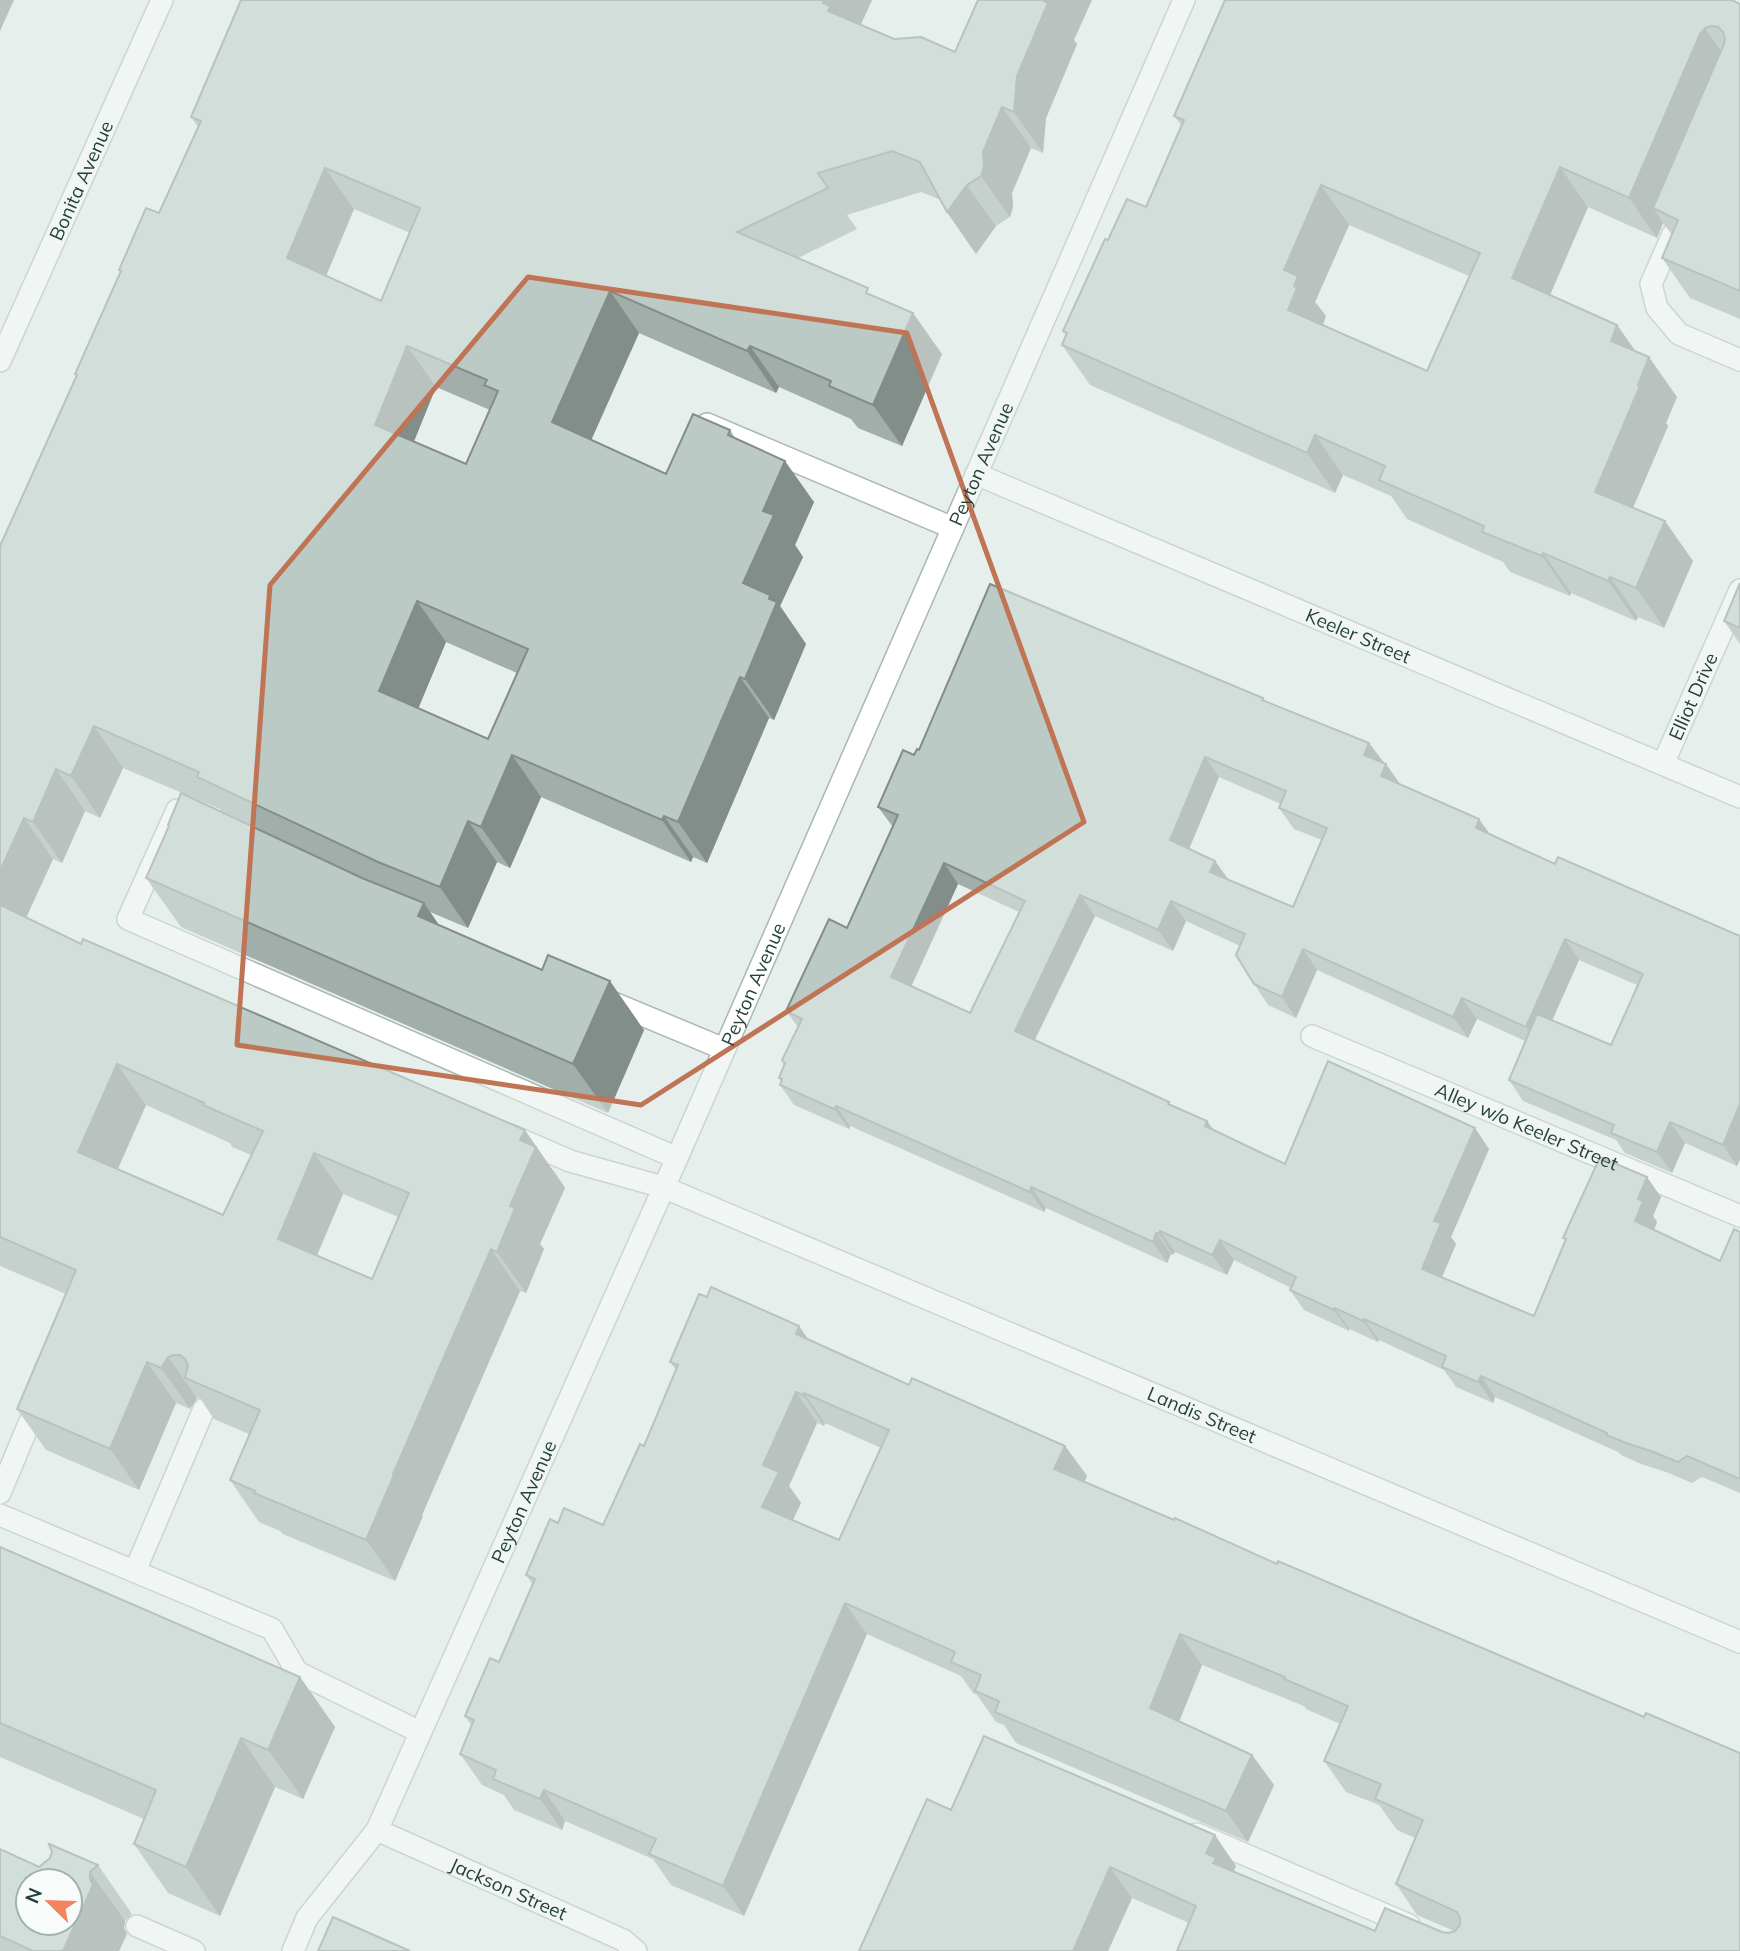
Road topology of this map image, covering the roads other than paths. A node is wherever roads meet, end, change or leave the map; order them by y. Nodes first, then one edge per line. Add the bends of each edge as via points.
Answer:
1 (162, 0) edge
2 (1184, 0) edge
3 (1679, 220) edge
4 (1740, 360) edge
5 (0, 361) edge
6 (701, 422) edge
7 (976, 474) junction
8 (953, 528) junction
9 (1740, 590) edge
10 (1663, 764) junction
11 (1740, 797) edge
12 (202, 821) edge
13 (582, 990) edge
14 (1312, 1036) dead end
15 (724, 1049) junction
16 (494, 1128) edge
17 (677, 1158) junction
18 (663, 1187) junction
19 (1740, 1216) edge
20 (48, 1378) edge
21 (204, 1409) edge
22 (0, 1493) edge
23 (0, 1515) edge
24 (135, 1571) junction
25 (1740, 1642) edge
26 (420, 1732) junction
27 (1181, 1827) edge
28 (377, 1830) junction
29 (136, 1926) dead end
30 (1432, 1935) edge
31 (194, 1951) edge
32 (293, 1951) edge
33 (636, 1951) edge

1 - 5 street, Bonita Avenue
2 - 7 street, Peyton Avenue
3 - 4 street via 1651,284 1657,308 1679,334
6 - 8 street
7 - 8 street, Peyton Avenue
7 - 10 street, Keeler Street
8 - 15 street, Peyton Avenue
9 - 10 street, Elliot Drive
10 - 11 street, Keeler Street
12 - 17 street via 177,810 128,919
13 - 15 street
14 - 19 street, Alley w/o Keeler Street
15 - 17 street, Peyton Avenue
16 - 18 street, Landis Street via 570,1161
17 - 18 street, Peyton Avenue
18 - 25 street, Landis Street
18 - 26 street, Peyton Avenue
20 - 22 street
21 - 24 street
23 - 24 street
24 - 26 street via 272,1629 297,1672
26 - 28 street, Peyton Avenue
27 - 30 street
28 - 32 street, Peyton Avenue via 307,1918
28 - 33 street, Jackson Street via 623,1940
29 - 31 street

